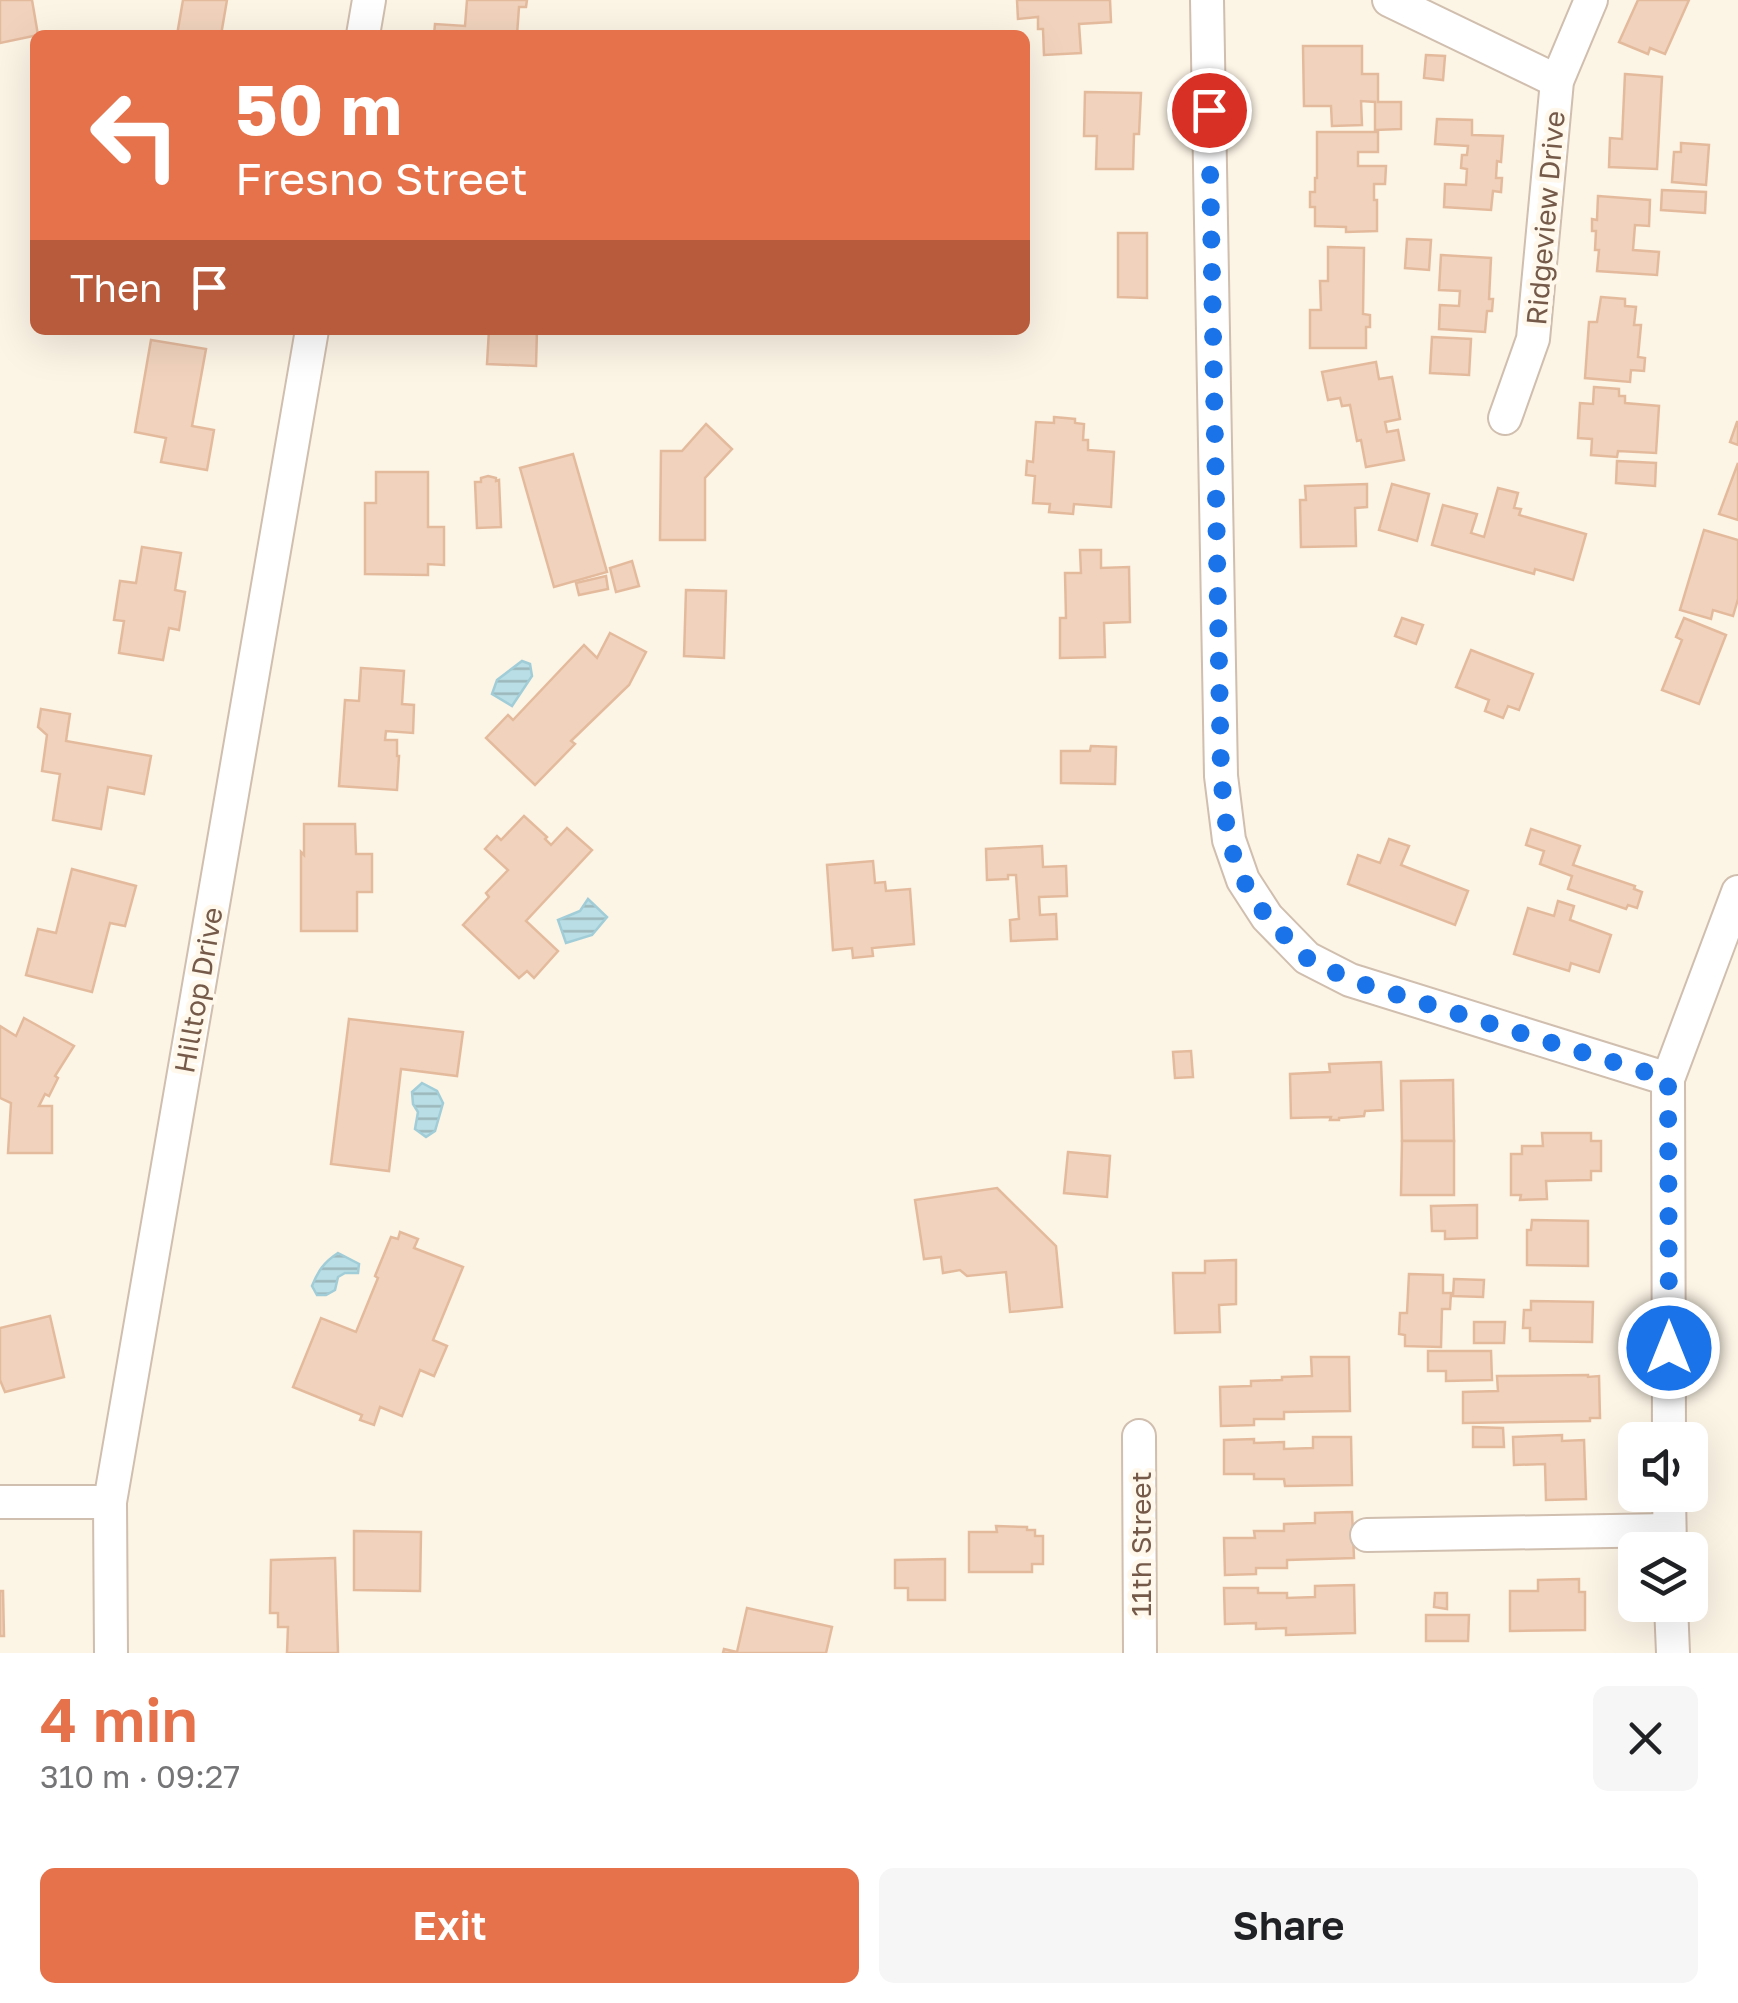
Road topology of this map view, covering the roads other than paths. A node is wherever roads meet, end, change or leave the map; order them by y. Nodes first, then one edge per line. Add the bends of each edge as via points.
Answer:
1 (369, 0) edge
2 (1207, 0) edge
3 (1388, 0) edge
4 (1590, 0) edge
5 (364, 30) edge
6 (1557, 81) junction
7 (311, 335) edge
8 (1505, 418) dead end
9 (1738, 892) edge
10 (1668, 1079) junction
11 (1668, 1422) edge
12 (1139, 1436) dead end
13 (0, 1502) edge
14 (110, 1502) junction
15 (1367, 1535) dead end
16 (1618, 1539) edge
17 (1672, 1622) edge
18 (112, 1653) edge
19 (1140, 1653) edge
20 (1673, 1653) edge

1 - 5 street
2 - 10 street via 1221,776 1228,840 1243,880 1267,918 1307,958 1350,980
3 - 6 street, Ridgeview Drive
4 - 6 street
6 - 8 street, Ridgeview Drive via 1533,339
7 - 14 street, Hilltop Drive
9 - 10 street
10 - 11 street
12 - 19 street, 11th Street
13 - 14 street
14 - 18 street, Hilltop Drive
15 - 16 street
17 - 20 street

